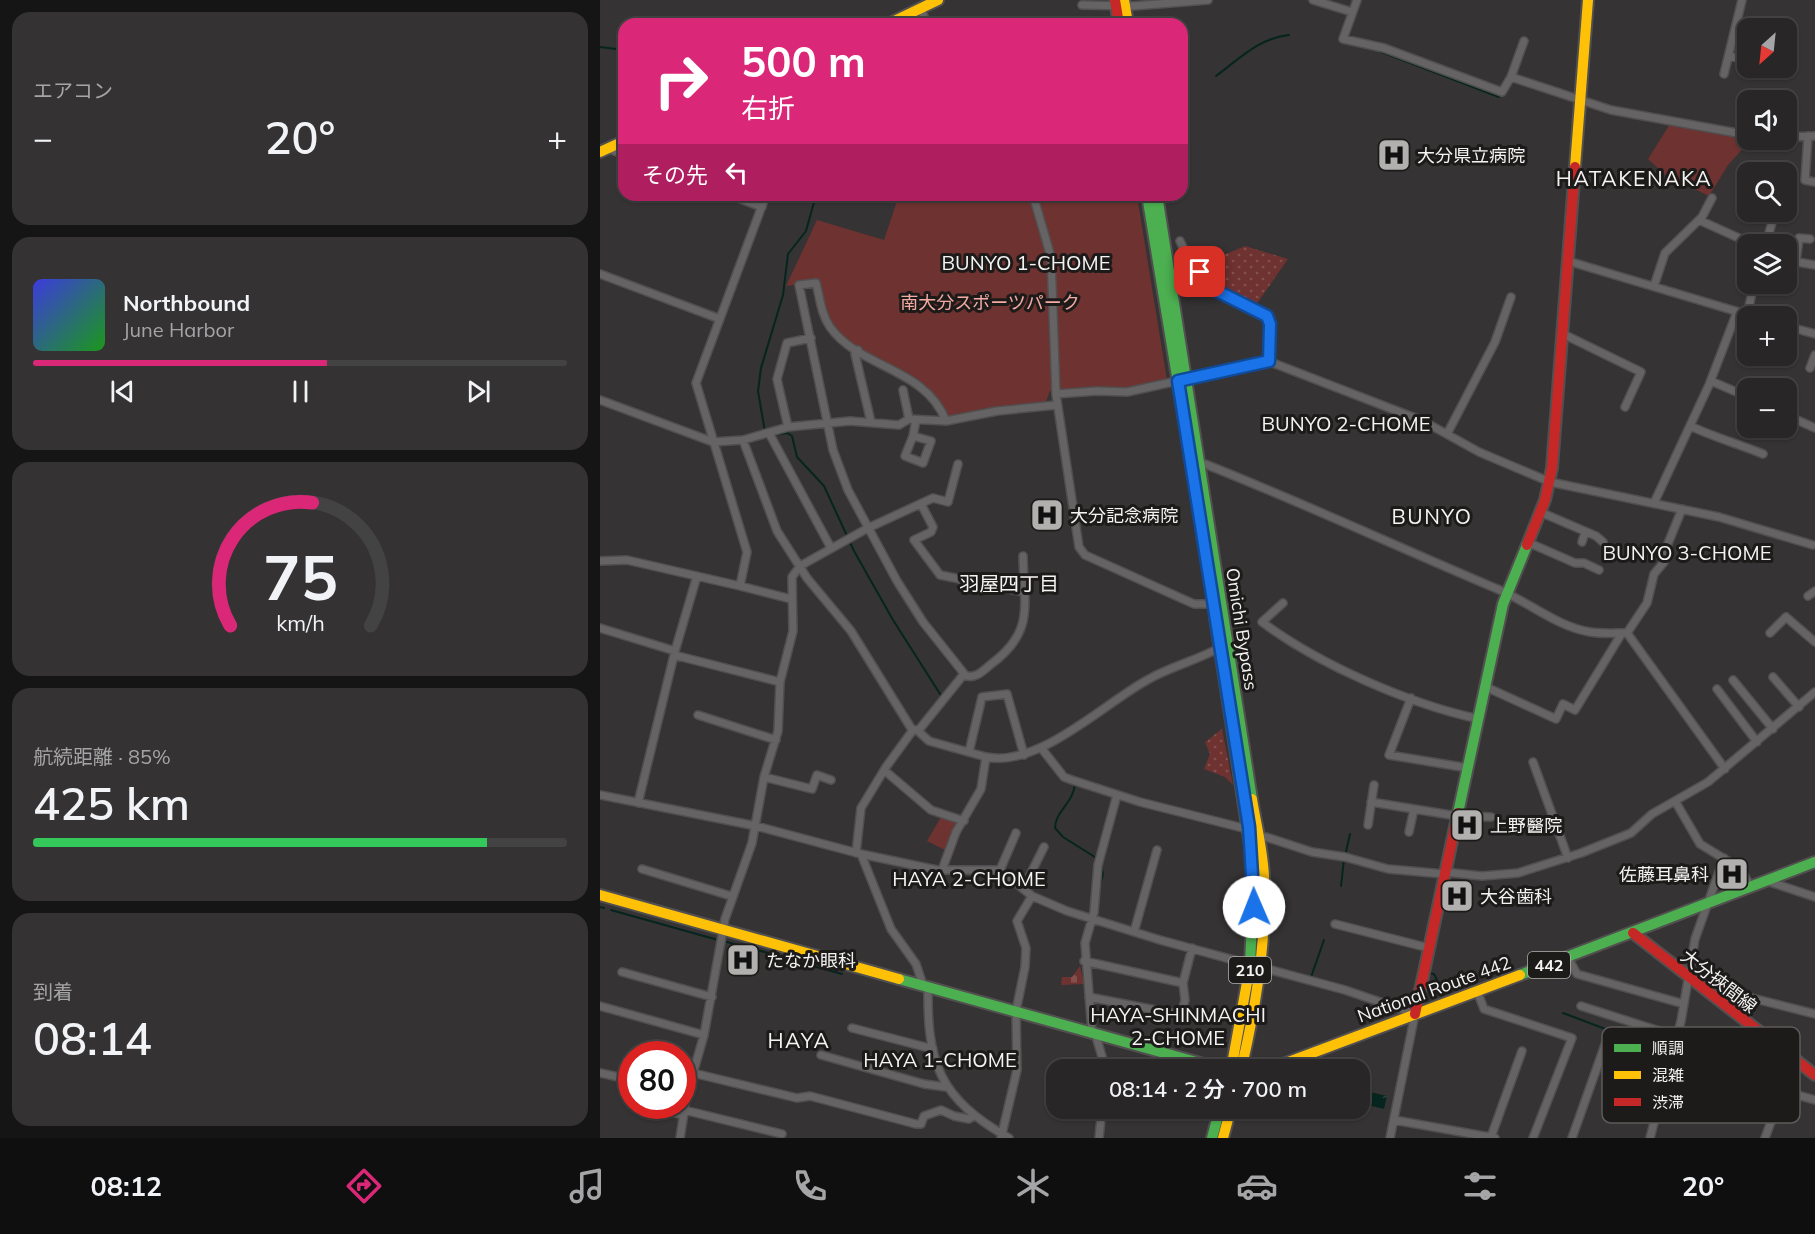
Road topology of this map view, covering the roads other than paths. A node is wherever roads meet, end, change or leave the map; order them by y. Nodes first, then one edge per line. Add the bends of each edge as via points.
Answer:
1 (930, 0) edge
2 (938, 0) edge
3 (1208, 0) edge
4 (1313, 0) edge
5 (1357, 0) edge
6 (1588, 0) edge
7 (1742, 0) edge
8 (1120, 3) edge
9 (919, 4) edge
10 (1082, 5) dead end
11 (1352, 12) junction
12 (897, 18) edge
13 (925, 18) edge
14 (1119, 18) edge
15 (1126, 18) edge
16 (1524, 41) dead end
17 (1729, 56) junction
18 (1737, 58) edge
19 (1724, 74) dead end
20 (1511, 77) junction
21 (1580, 101) junction
22 (1737, 133) edge
23 (1812, 136) edge
24 (1797, 137) edge
25 (618, 143) edge
26 (602, 149) edge
27 (618, 153) edge
28 (1815, 182) edge
29 (1712, 198) dead end
30 (746, 201) edge
31 (764, 201) edge
32 (1035, 201) edge
33 (1151, 201) edge
34 (762, 207) junction
35 (1699, 220) junction
36 (1737, 237) edge
37 (1810, 239) dead end
38 (1180, 241) dead end
39 (1797, 254) edge
40 (1568, 261) junction
41 (1797, 262) edge
42 (1815, 265) edge
43 (600, 274) edge
44 (1654, 286) junction
45 (1511, 297) dead end
46 (1737, 312) joint
47 (720, 319) junction
48 (1797, 329) edge
49 (1563, 334) junction
50 (1815, 334) edge
51 (811, 338) junction
52 (858, 350) junction
53 (1815, 355) edge
54 (1269, 361) junction
55 (1810, 368) dead end
56 (1182, 380) junction
57 (1711, 381) junction
58 (903, 390) dead end
59 (1737, 393) edge
60 (1056, 394) junction
61 (600, 400) edge
62 (1057, 405) junction
63 (1625, 407) dead end
64 (912, 419) junction
65 (1797, 420) edge
66 (946, 421) junction
67 (870, 422) junction
68 (828, 425) junction
69 (1690, 426) junction
70 (788, 427) junction
71 (1815, 429) edge
72 (769, 433) junction
73 (1447, 434) junction
74 (913, 436) junction
75 (743, 440) junction
76 (713, 442) junction
77 (1763, 454) dead end
78 (958, 464) dead end
79 (1195, 465) junction
80 (1550, 482) junction
81 (1654, 503) junction
82 (921, 504) junction
83 (1682, 509) junction
84 (1540, 512) junction
85 (868, 528) junction
86 (1585, 532) junction
87 (1527, 542) junction
88 (1582, 542) dead end
89 (1603, 542) dead end
90 (1814, 546) edge
91 (831, 548) junction
92 (1023, 556) dead end
93 (600, 561) edge
94 (800, 566) junction
95 (1599, 570) dead end
96 (696, 576) junction
97 (740, 586) junction
98 (1815, 591) edge
99 (1024, 592) junction
100 (1506, 593) junction
101 (1808, 596) dead end
102 (791, 599) junction
103 (1283, 603) dead end
104 (1217, 604) junction
105 (600, 628) edge
106 (1624, 633) junction
107 (1770, 633) dead end
108 (1815, 642) edge
109 (1224, 644) junction
110 (674, 653) junction
111 (963, 675) junction
112 (1773, 677) dead end
113 (1733, 680) dead end
114 (780, 682) junction
115 (1486, 687) junction
116 (1717, 689) dead end
117 (1815, 692) edge
118 (1411, 698) junction
119 (1799, 707) junction
120 (698, 716) dead end
121 (1479, 720) junction
122 (1773, 729) junction
123 (916, 730) junction
124 (776, 740) junction
125 (1757, 742) junction
126 (1042, 748) junction
127 (969, 752) junction
128 (1024, 754) junction
129 (986, 757) junction
130 (1533, 762) dead end
131 (1468, 768) junction
132 (1725, 769) junction
133 (884, 770) junction
134 (764, 777) junction
135 (831, 780) dead end
136 (1374, 785) dead end
137 (600, 795) edge
138 (1118, 795) junction
139 (1675, 801) junction
140 (1371, 802) junction
141 (639, 803) junction
142 (1414, 809) junction
143 (1457, 816) junction
144 (1491, 817) dead end
145 (964, 821) junction
146 (1253, 824) junction
147 (1368, 825) dead end
148 (756, 826) junction
149 (1409, 832) dead end
150 (1016, 833) dead end
151 (1255, 840) junction
152 (1044, 847) dead end
153 (1157, 850) dead end
154 (859, 854) junction
155 (1568, 858) junction
156 (1724, 858) junction
157 (1815, 862) edge
158 (642, 869) dead end
159 (942, 870) junction
160 (1000, 870) junction
161 (1444, 873) junction
162 (1765, 881) junction
163 (1750, 886) junction
164 (1023, 889) junction
165 (600, 895) edge
166 (731, 896) junction
167 (1032, 896) junction
168 (1815, 897) edge
169 (1707, 902) junction
170 (1092, 919) junction
171 (1335, 924) dead end
172 (723, 929) junction
173 (1134, 932) junction
174 (1633, 933) junction
175 (1192, 948) junction
176 (1429, 948) junction
177 (1568, 958) junction
178 (1084, 961) junction
179 (1256, 967) junction
180 (622, 972) dead end
181 (1688, 977) junction
182 (1183, 983) junction
183 (925, 986) junction
184 (1477, 991) junction
185 (1711, 995) junction
186 (712, 997) junction
187 (1089, 997) junction
188 (1684, 1004) junction
189 (600, 1006) edge
190 (1581, 1006) dead end
191 (1016, 1011) junction
192 (1415, 1014) junction
193 (1815, 1014) edge
194 (1647, 1027) edge
195 (1680, 1027) edge
196 (1753, 1027) edge
197 (852, 1028) dead end
198 (1094, 1033) junction
199 (704, 1035) junction
200 (933, 1049) junction
201 (1522, 1051) dead end
202 (1602, 1053) edge
203 (821, 1055) dead end
204 (1102, 1059) edge
205 (1186, 1059) edge
206 (1234, 1059) edge
207 (1244, 1059) edge
208 (1296, 1059) edge
209 (696, 1063) edge
210 (1800, 1063) edge
211 (600, 1073) edge
212 (696, 1074) edge
213 (1815, 1075) edge
214 (618, 1077) edge
215 (946, 1087) junction
216 (1800, 1096) edge
217 (1815, 1100) edge
218 (696, 1115) edge
219 (974, 1116) junction
220 (682, 1119) edge
221 (1101, 1119) edge
222 (1217, 1119) edge
223 (1228, 1119) edge
224 (1394, 1120) junction
225 (1654, 1123) edge
226 (1771, 1123) edge
227 (782, 1134) dead end
228 (1004, 1137) edge
229 (680, 1138) edge
230 (1099, 1138) edge
231 (1212, 1138) edge
232 (1223, 1138) edge
233 (1390, 1138) edge
234 (1493, 1138) edge
235 (1533, 1138) edge
236 (1572, 1138) edge
237 (1650, 1138) edge
238 (1765, 1138) edge

1 - 9 main road
2 - 9 main road
3 - 8 street
4 - 11 street
5 - 11 street
6 - 21 main road
7 - 17 street
8 - 10 street
8 - 14 main road
8 - 15 main road
9 - 12 main road
9 - 13 street
11 - 20 street via 1342,39 1384,48 1502,92
16 - 20 street
17 - 18 street
17 - 19 street
20 - 21 street
21 - 22 street
21 - 40 main road
23 - 24 street
23 - 28 street via 1805,180
25 - 26 main road
26 - 27 street
29 - 35 street
30 - 34 street
31 - 34 street
32 - 60 street via 1051,257
33 - 56 main road, Omichi Bypass / 210
34 - 47 street
35 - 36 street
35 - 44 street via 1665,253
37 - 39 street via 1799,238
38 - 54 street via 1214,288 1269,318
40 - 44 street
40 - 49 main road
41 - 42 street
43 - 47 street
44 - 46 street
45 - 73 street via 1495,342
46 - 57 street
47 - 76 street via 696,383
48 - 50 street
49 - 63 street via 1641,372
49 - 80 main road
51 - 52 street via 799,285 816,283 830,327
51 - 68 street
51 - 70 street via 787,343 777,379
52 - 66 street via 926,389 940,405
52 - 67 street via 855,354
53 - 55 street
54 - 56 street
54 - 73 street
56 - 60 street via 1127,392
56 - 79 main road, Omichi Bypass / 210
57 - 59 street
57 - 69 street
58 - 64 street
60 - 62 street
61 - 76 street
62 - 66 street
62 - 104 street via 1078,547 1085,555 1194,604
64 - 66 street
64 - 67 street via 899,425
64 - 74 street
65 - 71 street
67 - 68 street
68 - 70 street
68 - 85 street via 836,461
69 - 77 street
69 - 81 street
70 - 72 street
72 - 75 street
72 - 91 street
73 - 80 street via 1506,465
74 - 74 street via 932,441 923,463 905,456
75 - 76 street
75 - 94 street via 775,527
76 - 97 street via 747,552
78 - 82 street via 948,502 933,498
79 - 100 street via 1206,464 1300,501
79 - 104 main road, Omichi Bypass / 210
80 - 81 street
80 - 84 main road
81 - 83 street
82 - 85 street
82 - 99 street via 933,527 914,540 940,575
83 - 90 street
83 - 106 street via 1664,562 1654,574 1647,603
84 - 86 street
84 - 87 main road
85 - 91 street
85 - 111 street via 923,622
86 - 88 street
86 - 89 street
87 - 95 street
87 - 100 main road
91 - 94 street
92 - 99 street
93 - 96 street via 627,560
94 - 102 street via 790,581
94 - 123 street via 851,631
96 - 97 street
96 - 110 street
97 - 102 street
98 - 101 street
99 - 111 street via 1022,627 1015,644 977,675
100 - 106 street via 1574,628
100 - 115 main road
102 - 114 street via 792,640
103 - 118 street via 1263,622 1313,655
104 - 109 main road, Omichi Bypass / 210
105 - 110 street
106 - 115 street via 1575,710 1563,704 1556,719
106 - 132 street
107 - 108 street via 1786,617
109 - 126 street via 1148,679
109 - 146 main road, Omichi Bypass / 210
110 - 114 street
110 - 141 street
111 - 123 street
112 - 119 street
113 - 122 street
114 - 124 street
115 - 121 main road
116 - 125 street
117 - 119 street
118 - 121 street
118 - 131 street via 1389,755
119 - 122 street
120 - 124 street
121 - 131 main road
122 - 125 street
123 - 127 street via 929,741
123 - 133 street
124 - 134 street
125 - 132 street
126 - 128 street
126 - 138 street via 1064,777
127 - 128 street via 982,697 1007,694
127 - 129 street
128 - 129 street via 999,760
129 - 145 street via 981,789
130 - 155 street
131 - 143 main road
132 - 139 street
133 - 145 street via 932,810
133 - 154 street via 861,808
134 - 135 street via 812,789 817,775
134 - 148 street
136 - 140 street
137 - 141 street
138 - 146 street via 1244,828
138 - 170 street via 1098,866
139 - 155 street via 1652,814 1631,833
139 - 156 street via 1697,840
140 - 142 street
140 - 147 street
141 - 148 street
142 - 143 street
142 - 149 street
143 - 144 street
143 - 161 main road
145 - 159 street
146 - 151 main road, Omichi Bypass / 210
148 - 154 street
148 - 166 street
150 - 160 street
151 - 161 street via 1266,837 1388,870
151 - 179 main road, Omichi Bypass / 210
152 - 164 street
153 - 173 street
154 - 159 street
154 - 183 street via 891,928 916,964
155 - 161 street via 1512,874
156 - 163 street via 1744,871
156 - 169 street
157 - 162 main road, National Route 442 / 442
158 - 166 street
159 - 160 street
160 - 164 street
161 - 176 main road
162 - 163 main road, National Route 442 / 442
162 - 168 street
163 - 169 main road, National Route 442 / 442
164 - 167 street
165 - 172 main road
166 - 172 street
167 - 170 street
167 - 191 street via 1016,926 1026,948
169 - 174 main road, National Route 442 / 442
169 - 181 street
170 - 173 street
170 - 178 street via 1084,943
171 - 176 street
172 - 183 main road
172 - 186 street
173 - 175 street
174 - 177 main road, National Route 442 / 442
174 - 181 main road, 大分挾間線
175 - 179 street
175 - 182 street
176 - 192 main road
177 - 184 main road, National Route 442 / 442
177 - 188 street via 1577,974
178 - 182 street
178 - 187 street
179 - 192 street via 1345,990
179 - 206 main road, Omichi Bypass / 210
179 - 207 main road, Omichi Bypass / 210 via 1254,1017
180 - 186 street
181 - 185 main road, 大分挾間線
181 - 188 street
182 - 187 street via 1185,1000 1181,1016
183 - 191 main road
183 - 200 street
184 - 192 main road, National Route 442 / 442
184 - 235 street via 1484,1010 1572,1038
185 - 193 street via 1728,992
185 - 196 main road, 大分挾間線
186 - 199 street
187 - 198 street
188 - 195 street
189 - 199 street
190 - 194 street
191 - 198 main road
191 - 228 street via 1017,1070
192 - 208 main road, National Route 442 / 442
192 - 224 street
197 - 200 street
198 - 204 street
198 - 205 main road
199 - 209 street
200 - 215 street
201 - 234 street
202 - 236 street
203 - 215 street
210 - 213 main road, 大分挾間線
211 - 214 street
212 - 219 street via 798,1098 810,1096 916,1124 921,1124 924,1116 941,1110 961,1118
215 - 219 street
216 - 217 street
218 - 227 street
219 - 228 street
220 - 229 street
221 - 230 street
222 - 231 main road
223 - 232 main road
224 - 233 street
224 - 234 street
225 - 237 street
226 - 238 street

